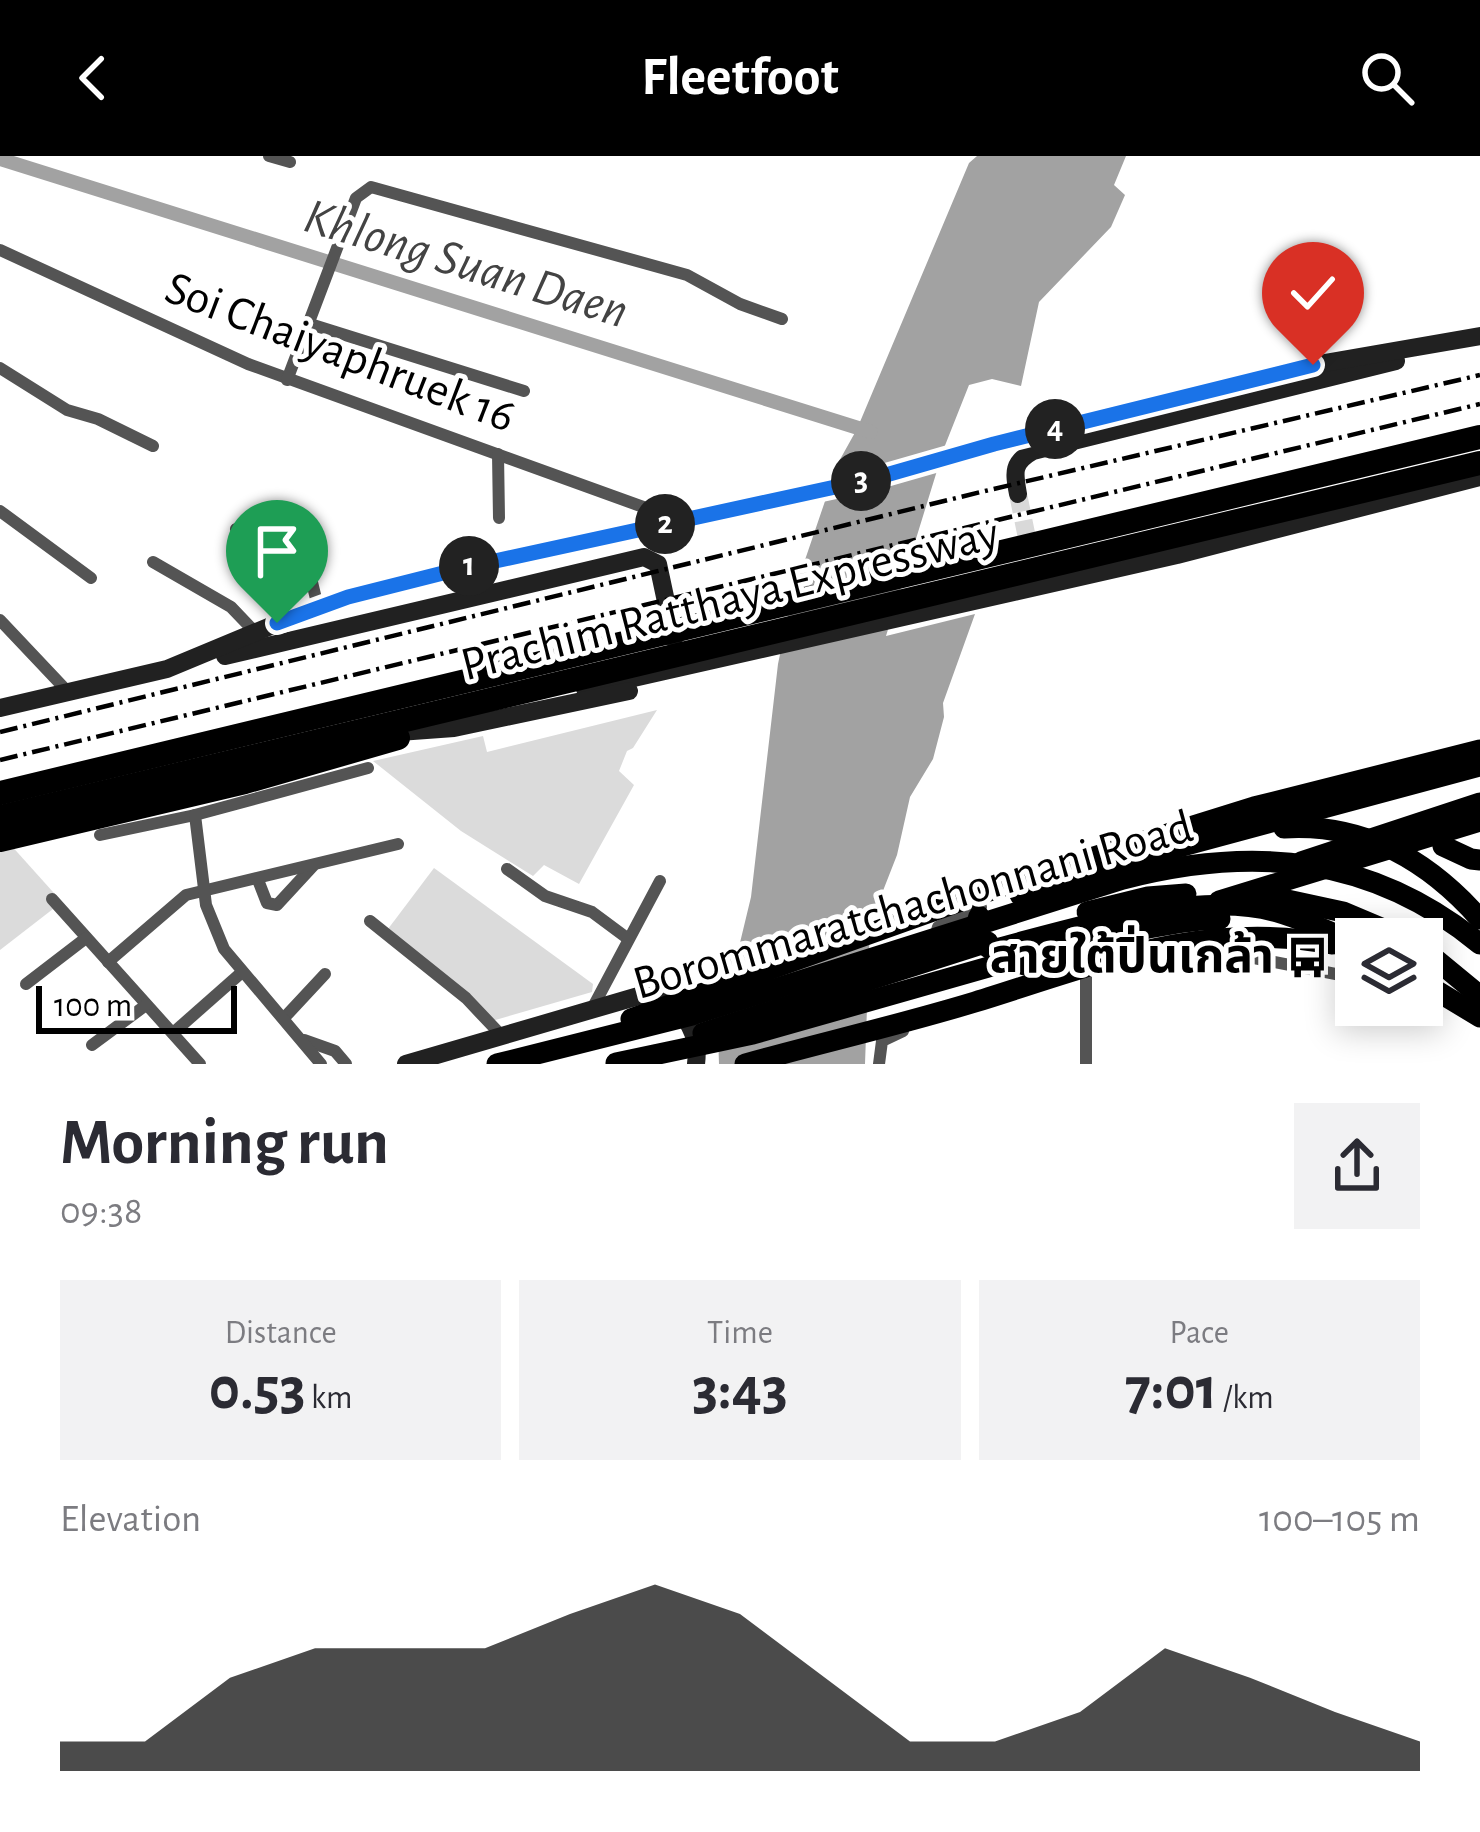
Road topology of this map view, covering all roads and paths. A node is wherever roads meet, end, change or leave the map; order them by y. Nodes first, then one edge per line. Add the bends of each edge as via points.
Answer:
1 (269, 156) edge
2 (290, 162) dead end
3 (0, 250) edge
4 (782, 319) dead end
5 (310, 324) junction
6 (1480, 336) edge
7 (0, 368) edge
8 (287, 380) junction
9 (524, 391) dead end
10 (1480, 437) edge
11 (153, 446) dead end
12 (498, 454) junction
13 (1480, 463) edge
14 (1480, 480) edge
15 (1018, 494) tunnel mouth
16 (0, 512) edge
17 (657, 512) dead end
18 (500, 518) dead end
19 (236, 529) dead end
20 (1027, 538) tunnel mouth
21 (153, 562) dead end
22 (91, 578) dead end
23 (317, 607) junction
24 (0, 620) edge
25 (255, 632) junction
26 (228, 647) junction
27 (167, 669) junction
28 (536, 691) junction
29 (68, 692) junction
30 (0, 708) edge
31 (290, 740) junction
32 (1480, 750) edge
33 (1480, 766) edge
34 (368, 768) dead end
35 (1480, 789) edge
36 (0, 793) edge
37 (0, 803) edge
38 (1480, 803) edge
39 (0, 814) edge
40 (195, 815) junction
41 (1253, 819) junction
42 (1480, 820) edge
43 (100, 835) dead end
44 (0, 840) edge
45 (398, 844) dead end
46 (1480, 860) edge
47 (314, 864) junction
48 (507, 869) dead end
49 (258, 880) junction
50 (660, 881) dead end
51 (204, 890) junction
52 (52, 899) dead end
53 (982, 907) junction
54 (1357, 918) edge
55 (1480, 919) edge
56 (370, 921) dead end
57 (1335, 927) edge
58 (1110, 936) junction
59 (1335, 937) edge
60 (86, 938) junction
61 (627, 938) junction
62 (1335, 943) edge
63 (1480, 944) edge
64 (1443, 960) edge
65 (108, 962) junction
66 (1443, 968) edge
67 (241, 973) junction
68 (1086, 973) junction
69 (325, 974) dead end
70 (1335, 974) edge
71 (1480, 979) edge
72 (1443, 981) edge
73 (26, 984) dead end
74 (947, 987) junction
75 (1443, 994) edge
76 (1443, 996) edge
77 (1448, 997) junction
78 (1480, 999) edge
79 (146, 1005) junction
80 (979, 1006) junction
81 (593, 1007) junction
82 (1480, 1017) edge
83 (284, 1018) junction
84 (935, 1019) junction
85 (172, 1033) junction
86 (500, 1035) junction
87 (304, 1040) junction
88 (92, 1045) dead end
89 (545, 1050) junction
90 (614, 1063) edge
91 (200, 1064) edge
92 (321, 1064) edge
93 (346, 1064) edge
94 (406, 1064) edge
95 (497, 1064) edge
96 (683, 1064) edge
97 (696, 1064) edge
98 (745, 1064) edge
99 (878, 1064) edge
100 (1084, 1064) edge

1 - 2 street
3 - 8 street, Soi Chaiyaphruek 16
4 - 5 street via 687,275 371,187 356,197
5 - 8 street
5 - 9 street
6 - 15 main road via 1033,451 1013,470
6 - 23 main road via 1313,365 872,479
7 - 11 street via 67,410
8 - 12 street, Soi Chaiyaphruek 16
10 - 36 highway, Prachim Ratthaya Expressway
12 - 17 street, Soi Chaiyaphruek 16
12 - 18 street
13 - 28 highway, Prachim Ratthaya Expressway
14 - 20 main road via 1432,500 1062,592 1041,583
14 - 31 main road via 458,717
16 - 22 street
19 - 23 street via 309,570
21 - 25 street via 231,607
23 - 25 main road
24 - 29 street
25 - 26 main road
26 - 27 main road
26 - 31 main road via 613,553 653,551 666,559 681,624 683,661 673,675 454,728
27 - 29 main road
27 - 37 main road via 644,557 658,564 674,633 663,650 644,655
28 - 39 highway, Prachim Ratthaya Expressway
28 - 44 highway via 315,764
29 - 30 main road
31 - 39 main road
32 - 41 main road
33 - 41 main road
34 - 40 street
35 - 46 main road via 1451,803 1438,833 1452,852
38 - 58 main road via 1176,904
40 - 43 street
40 - 51 street
41 - 53 main road
41 - 55 main road via 1366,837 1419,865
41 - 89 main road via 1014,882
42 - 90 main road via 753,1034
45 - 47 street
47 - 49 street
47 - 49 street via 277,905 267,903
48 - 61 street
49 - 51 street
50 - 61 street
51 - 65 street via 176,900
51 - 67 street via 212,924
52 - 60 street
53 - 59 main road via 974,932 992,950 1190,906 1274,911
53 - 74 street via 934,935
54 - 90 main road, Borommaratchachonnani Road via 1279,896 1183,894 1114,904
56 - 86 street
57 - 58 main road via 1261,918
58 - 96 main road
60 - 65 street
60 - 73 street
61 - 81 street
62 - 98 main road via 1176,942
63 - 89 main road, Borommaratchachonnani Road via 1381,884 1322,867 1195,863 692,1015
64 - 71 main road
65 - 79 street
66 - 78 main road
67 - 83 street
67 - 85 street
68 - 70 street via 1132,958 1215,954
68 - 80 street
68 - 100 street
69 - 83 street
72 - 78 main road
74 - 80 street
74 - 84 street
75 - 77 main road
76 - 77 street
77 - 82 main road
79 - 85 street
79 - 88 street
80 - 84 street
81 - 86 main road
81 - 97 main road via 642,995 675,1007 695,1036
83 - 87 street
84 - 99 street via 883,1041
85 - 91 street
86 - 94 main road
87 - 92 street
87 - 93 street
89 - 95 main road, Borommaratchachonnani Road

